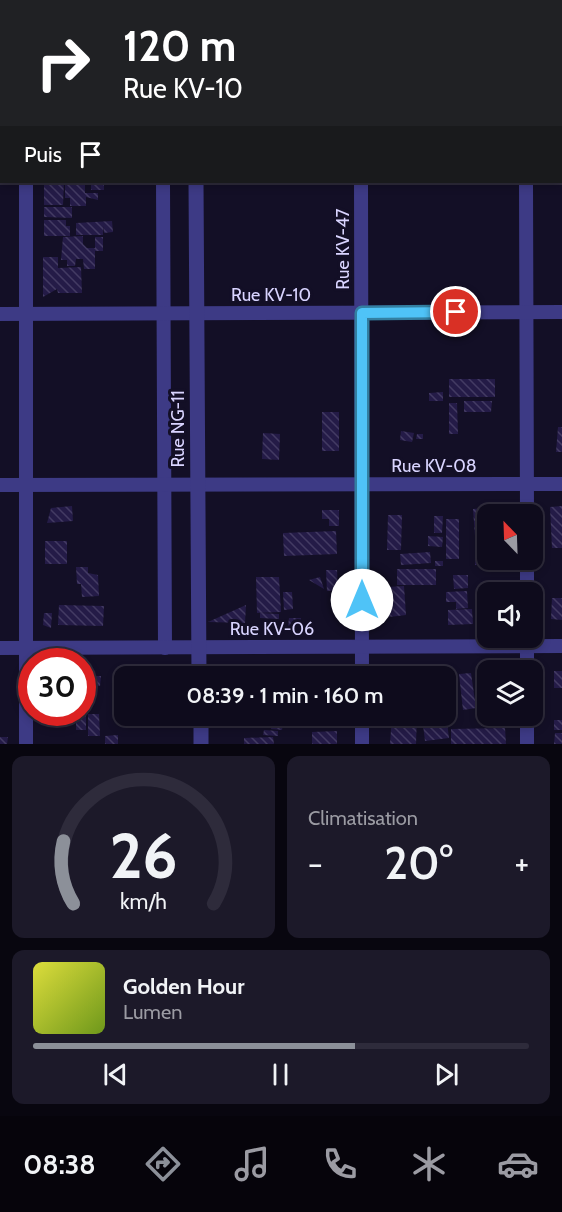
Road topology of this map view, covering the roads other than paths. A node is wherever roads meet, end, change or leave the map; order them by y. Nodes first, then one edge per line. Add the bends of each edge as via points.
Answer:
1 (26, 183) edge
2 (163, 183) edge
3 (196, 183) edge
4 (361, 183) edge
5 (526, 183) edge
6 (526, 312) junction
7 (562, 312) edge
8 (196, 313) junction
9 (362, 313) junction
10 (0, 314) edge
11 (26, 314) junction
12 (162, 314) junction
13 (527, 483) junction
14 (165, 484) junction
15 (198, 484) junction
16 (362, 484) junction
17 (562, 484) edge
18 (0, 485) edge
19 (26, 485) junction
20 (527, 504) edge
21 (477, 644) edge
22 (543, 644) edge
23 (562, 646) edge
24 (362, 647) junction
25 (0, 648) edge
26 (18, 648) edge
27 (26, 648) edge
28 (96, 648) edge
29 (165, 648) junction
30 (198, 648) junction
31 (199, 666) edge
32 (362, 666) edge
33 (26, 726) edge
34 (201, 726) edge
35 (362, 726) edge
36 (527, 726) edge
37 (26, 744) edge
38 (201, 744) edge
39 (362, 744) edge
40 (527, 744) edge

1 - 11 street
2 - 12 street
3 - 8 street, Rue NG-11
4 - 9 street, Rue KV-47
5 - 6 street
6 - 7 street, Rue KV-10
6 - 9 street, Rue KV-10
6 - 13 street
8 - 9 street, Rue KV-10
8 - 12 street, Rue KV-10
8 - 15 street, Rue NG-11
9 - 16 street, Rue KV-47
10 - 11 street, Rue KV-10
11 - 12 street, Rue KV-10
11 - 19 street
12 - 14 street
13 - 16 street, Rue KV-08
13 - 17 street, Rue KV-08
13 - 20 street
14 - 15 street, Rue KV-08
14 - 19 street, Rue KV-08
14 - 29 street
15 - 16 street, Rue KV-08
15 - 30 street, Rue NG-11
16 - 24 street, Rue KV-47
18 - 19 street, Rue KV-08
19 - 27 street
21 - 24 street, Rue KV-06
22 - 23 street, Rue KV-06
24 - 30 street, Rue KV-06
24 - 32 street, Rue KV-47
25 - 26 street, Rue KV-06
28 - 29 street, Rue KV-06
29 - 30 street, Rue KV-06
30 - 31 street, Rue NG-11
33 - 37 street
34 - 38 street
35 - 39 street
36 - 40 street

